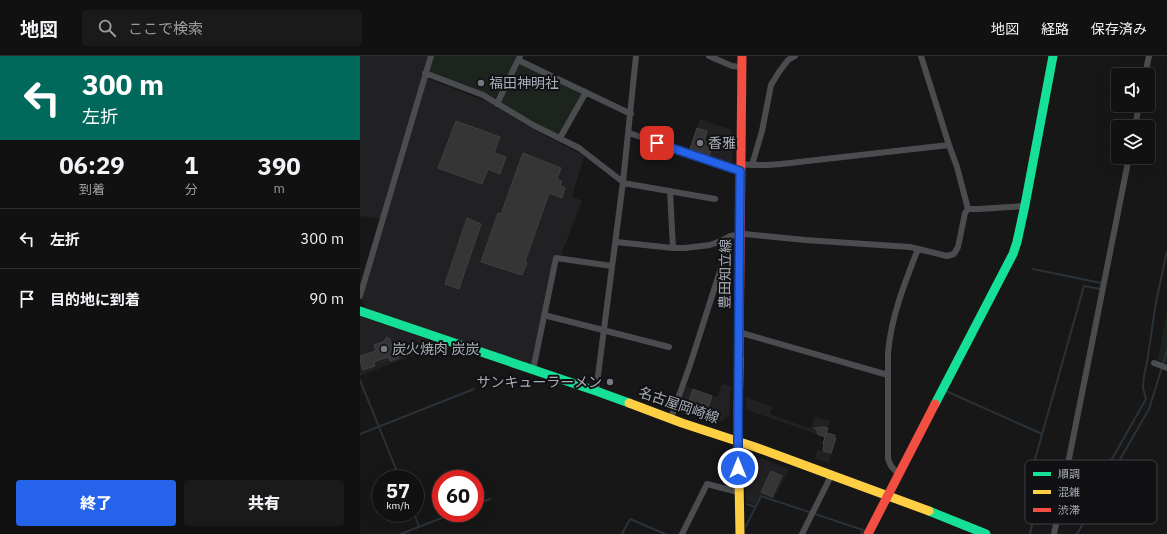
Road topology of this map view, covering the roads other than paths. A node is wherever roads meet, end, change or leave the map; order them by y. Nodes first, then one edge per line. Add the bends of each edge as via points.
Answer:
1 (430, 56) edge
2 (636, 56) edge
3 (709, 56) edge
4 (742, 56) edge
5 (795, 56) edge
6 (921, 56) edge
7 (1053, 56) edge
8 (1149, 56) edge
9 (519, 58) edge
10 (741, 67) junction
11 (1146, 68) edge
12 (425, 73) junction
13 (586, 92) junction
14 (497, 104) junction
15 (631, 114) junction
16 (629, 133) junction
17 (560, 138) junction
18 (949, 145) junction
19 (752, 164) junction
20 (1128, 164) edge
21 (740, 168) junction
22 (623, 183) junction
23 (670, 191) junction
24 (714, 199) dead end
25 (1024, 206) junction
26 (968, 209) junction
27 (740, 234) junction
28 (730, 236) junction
29 (616, 242) junction
30 (673, 248) junction
31 (918, 249) junction
32 (612, 266) junction
33 (360, 296) edge
34 (360, 312) edge
35 (544, 315) junction
36 (604, 330) junction
37 (738, 332) junction
38 (669, 347) dead end
39 (1155, 364) dead end
40 (1167, 368) edge
41 (533, 370) junction
42 (888, 375) junction
43 (596, 391) junction
44 (671, 418) junction
45 (738, 442) junction
46 (1069, 460) edge
47 (832, 474) junction
48 (899, 475) junction
49 (738, 492) junction
50 (888, 496) junction
51 (1056, 524) edge
52 (871, 532) edge
53 (682, 534) edge
54 (733, 534) edge
55 (740, 534) edge
56 (802, 534) edge
57 (986, 534) edge
58 (1054, 534) edge

1 - 12 street
2 - 15 street
3 - 10 street
4 - 10 main road, 豊田知立線
5 - 19 street via 778,72 771,85 762,131
6 - 18 street
7 - 25 main road
8 - 11 street
9 - 13 street
9 - 14 street
10 - 21 main road, 豊田知立線
12 - 14 street via 483,95
12 - 33 street
13 - 15 street
13 - 17 street
14 - 17 street
15 - 16 street
16 - 21 street
16 - 22 street
17 - 22 street via 579,148
18 - 19 street via 781,164
18 - 26 street
19 - 21 street
20 - 46 street
21 - 27 main road, 豊田知立線
22 - 23 street
22 - 29 street
23 - 24 street
23 - 30 street
25 - 26 street
25 - 48 main road via 1017,242 1007,266
26 - 31 street via 958,248 954,254 947,256
27 - 28 street
27 - 31 street
27 - 37 main road, 豊田知立線
28 - 30 street via 699,247
28 - 44 street
29 - 30 street
29 - 32 street
31 - 42 street via 893,323 888,346
32 - 35 street via 556,258
32 - 36 street
34 - 41 main road, 名古屋岡崎線
35 - 36 street
35 - 41 street
36 - 38 street
36 - 43 street
37 - 42 street
37 - 45 main road, 豊田知立線
39 - 40 street
41 - 43 main road, 名古屋岡崎線
42 - 48 street via 888,459
43 - 44 main road, 名古屋岡崎線
44 - 45 main road, 名古屋岡崎線
45 - 47 main road, 名古屋岡崎線
45 - 49 main road, 豊田知立線
47 - 50 main road, 名古屋岡崎線
47 - 56 street
48 - 50 main road
49 - 53 street via 707,484
49 - 54 main road, 豊田知立線 via 733,512
49 - 55 main road, 豊田知立線
50 - 52 main road
50 - 57 main road, 名古屋岡崎線
51 - 58 street

